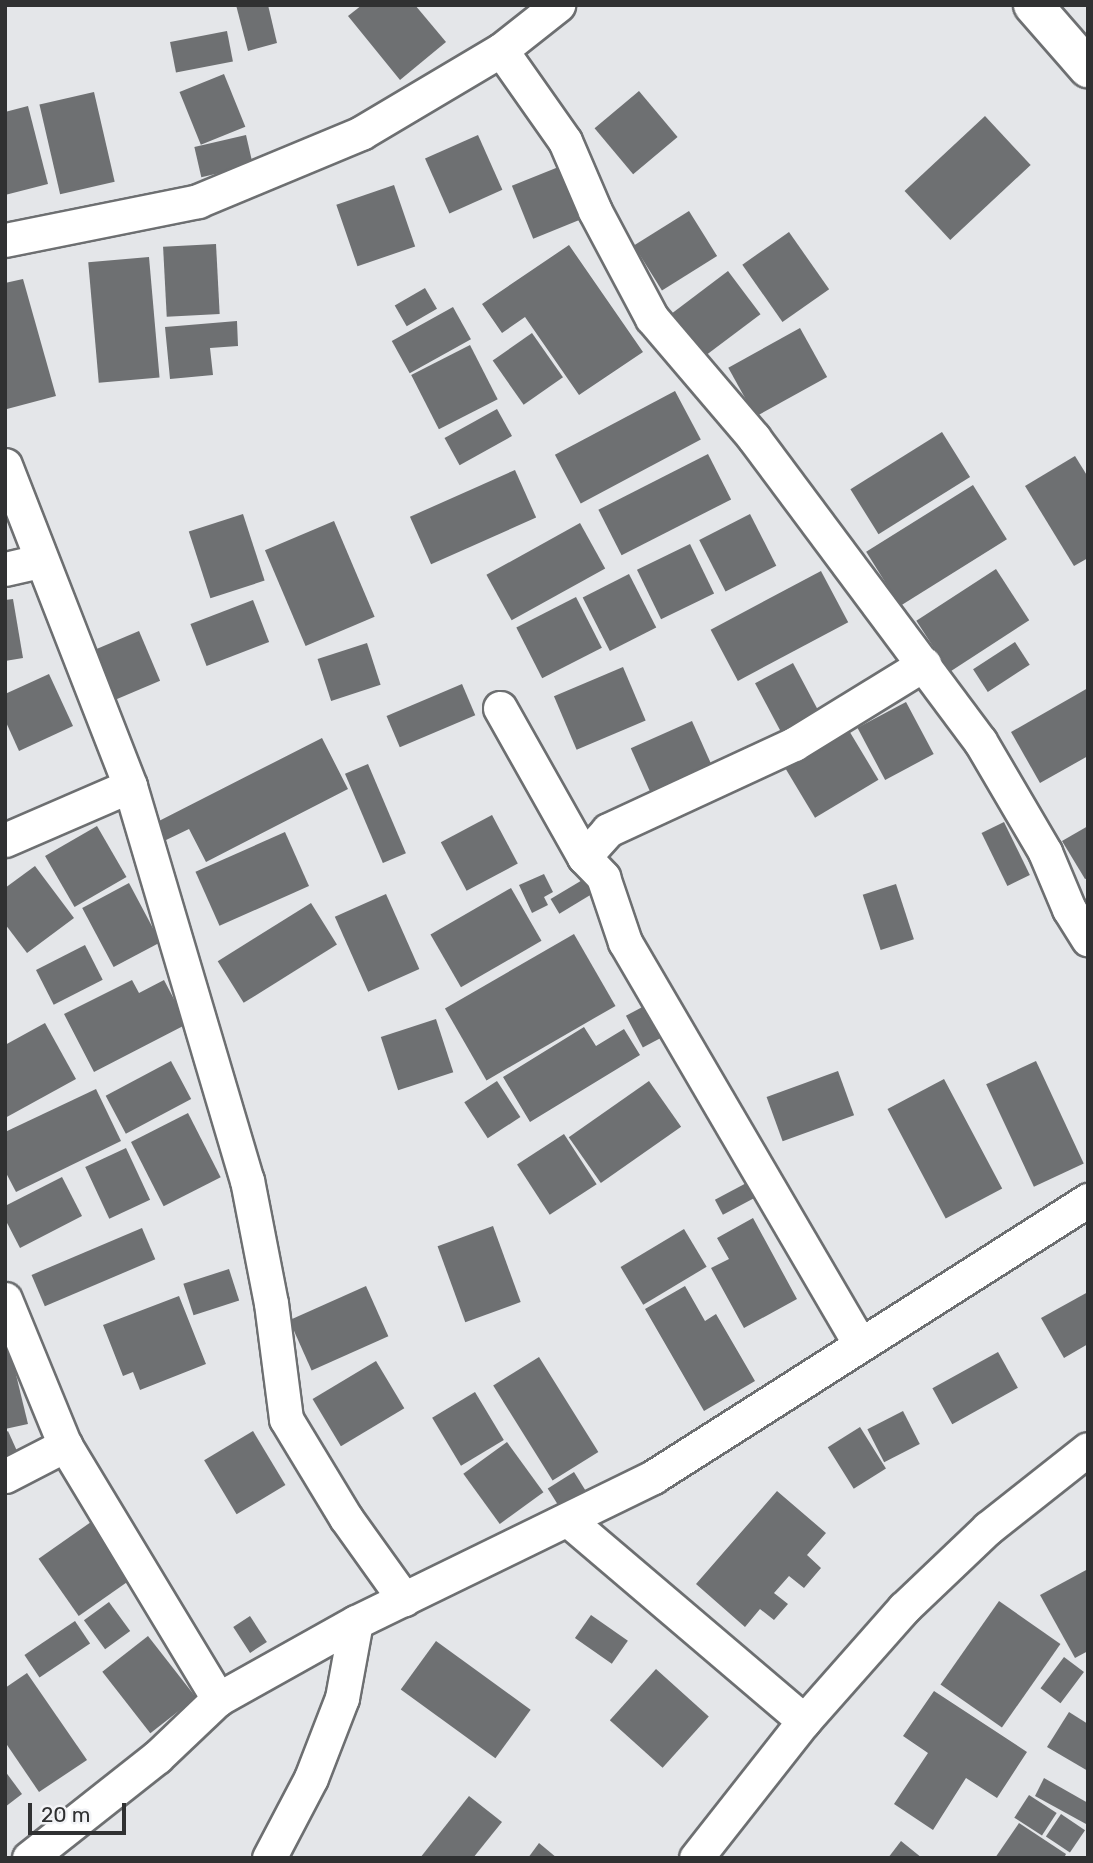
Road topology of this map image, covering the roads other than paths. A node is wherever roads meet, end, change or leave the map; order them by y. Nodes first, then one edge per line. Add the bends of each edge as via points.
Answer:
1 (558, 5) edge
2 (1033, 5) edge
3 (501, 50) junction
4 (1088, 68) edge
5 (5, 240) edge
6 (5, 465) edge
7 (39, 561) junction
8 (5, 569) edge
9 (924, 664) junction
10 (500, 708) dead end
11 (130, 786) junction
12 (5, 840) edge
13 (584, 857) junction
14 (1088, 939) edge
15 (1088, 1200) edge
16 (5, 1299) edge
17 (859, 1343) junction
18 (65, 1445) junction
19 (1088, 1450) edge
20 (5, 1476) edge
21 (568, 1520) junction
22 (404, 1599) junction
23 (356, 1622) junction
24 (218, 1699) junction
25 (804, 1721) junction
26 (29, 1858) edge
27 (269, 1858) edge
28 (696, 1858) edge

1 - 3 street
2 - 4 main road
3 - 5 street via 361,133 198,201
3 - 9 street via 565,141 595,211 652,318 754,438
6 - 7 street
7 - 8 street
7 - 11 street via 62,603
9 - 13 street via 794,744 608,831
9 - 14 street via 1006,782
10 - 13 street
11 - 12 street
11 - 22 street via 247,1180 271,1303 286,1419 346,1518
13 - 17 street via 603,877 625,942
15 - 17 street
16 - 18 street
17 - 21 street via 653,1476
18 - 20 street
18 - 24 street
19 - 25 street via 988,1528 904,1608
21 - 22 street
21 - 25 street
22 - 23 street
23 - 24 street
23 - 27 street via 342,1698 311,1778
24 - 26 street via 157,1757
25 - 28 street

